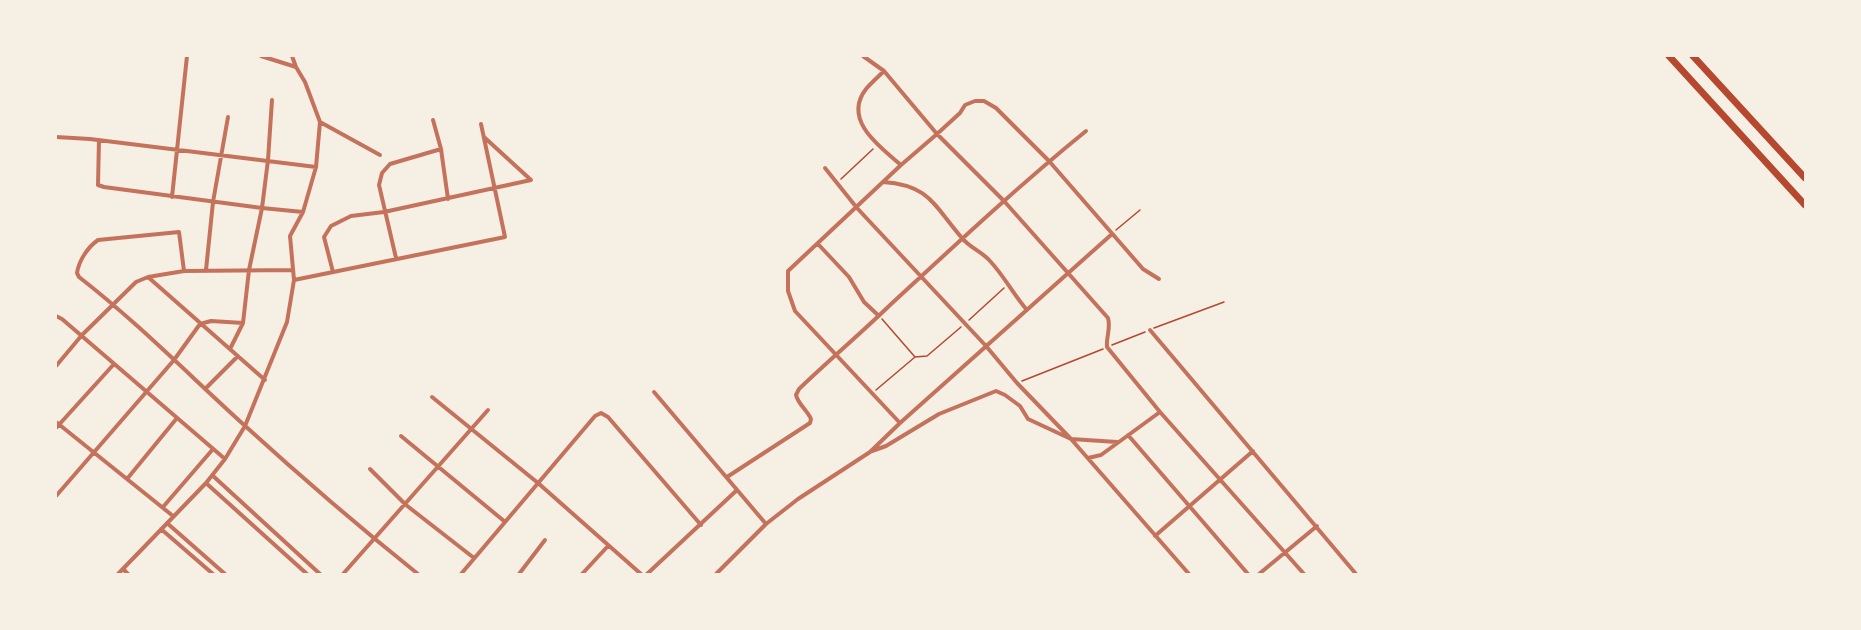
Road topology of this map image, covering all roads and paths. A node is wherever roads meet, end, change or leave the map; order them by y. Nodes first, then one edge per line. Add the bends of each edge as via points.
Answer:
1 (187, 56) edge
2 (261, 56) edge
3 (292, 56) edge
4 (863, 56) edge
5 (1669, 56) edge
6 (1693, 56) edge
7 (296, 67) junction
8 (884, 72) junction
9 (272, 100) dead end
10 (228, 117) dead end
11 (433, 120) dead end
12 (320, 122) junction
13 (481, 124) dead end
14 (1086, 131) dead end
15 (937, 134) junction
16 (56, 137) edge
17 (484, 137) junction
18 (99, 140) junction
19 (878, 144) junction
20 (441, 149) junction
21 (176, 150) junction
22 (222, 155) junction
23 (380, 155) dead end
24 (268, 160) junction
25 (1049, 161) junction
26 (901, 165) junction
27 (316, 167) junction
28 (826, 168) dead end
29 (1805, 178) edge
30 (838, 182) junction
31 (883, 182) junction
32 (494, 187) junction
33 (172, 197) junction
34 (448, 199) junction
35 (1004, 201) junction
36 (213, 202) junction
37 (1805, 205) edge
38 (262, 208) junction
39 (857, 208) junction
40 (1140, 210) dead end
41 (302, 212) junction
42 (384, 212) junction
43 (1112, 234) junction
44 (963, 239) junction
45 (818, 244) junction
46 (396, 258) junction
47 (206, 270) junction
48 (249, 270) junction
49 (293, 270) junction
50 (184, 271) junction
51 (333, 272) junction
52 (1068, 274) junction
53 (922, 276) junction
54 (148, 277) junction
55 (1159, 279) dead end
56 (294, 280) junction
57 (1007, 285) junction
58 (1224, 302) dead end
59 (113, 304) junction
60 (1027, 310) junction
61 (56, 316) edge
62 (879, 316) junction
63 (243, 323) junction
64 (200, 324) junction
65 (964, 324) junction
66 (1150, 330) junction
67 (82, 335) junction
68 (986, 346) junction
69 (1107, 347) junction
70 (230, 349) junction
71 (835, 354) junction
72 (238, 356) junction
73 (915, 356) junction
74 (174, 360) junction
75 (114, 364) junction
76 (56, 366) edge
77 (265, 380) junction
78 (1017, 383) junction
79 (205, 389) junction
80 (146, 392) junction
81 (654, 392) dead end
82 (872, 393) junction
83 (432, 397) dead end
84 (488, 410) dead end
85 (1160, 412) junction
86 (177, 418) junction
87 (900, 423) junction
88 (57, 425) edge
89 (245, 426) junction
90 (470, 430) junction
91 (1128, 435) junction
92 (401, 436) dead end
93 (1071, 439) junction
94 (1118, 442) junction
95 (213, 449) junction
96 (1253, 451) junction
97 (870, 452) junction
98 (94, 453) junction
99 (1088, 458) junction
100 (225, 460) junction
101 (438, 466) junction
102 (370, 469) dead end
103 (212, 476) junction
104 (726, 477) junction
105 (127, 479) junction
106 (1220, 480) junction
107 (206, 483) junction
108 (538, 483) junction
109 (737, 490) junction
110 (56, 496) edge
111 (406, 504) junction
112 (163, 507) junction
113 (1189, 507) junction
114 (173, 516) junction
115 (504, 521) junction
116 (167, 523) junction
117 (766, 524) junction
118 (701, 525) junction
119 (1317, 526) junction
120 (270, 528) junction
121 (161, 529) junction
122 (263, 535) junction
123 (1155, 536) junction
124 (374, 539) junction
125 (545, 540) dead end
126 (608, 546) junction
127 (1285, 553) junction
128 (474, 558) junction
129 (123, 569) junction
130 (118, 574) edge
131 (128, 574) edge
132 (213, 574) edge
133 (225, 574) edge
134 (307, 574) edge
135 (320, 574) edge
136 (343, 574) edge
137 (418, 574) edge
138 (461, 574) edge
139 (519, 574) edge
140 (582, 574) edge
141 (642, 574) edge
142 (647, 574) edge
143 (716, 574) edge
144 (1189, 574) edge
145 (1248, 574) edge
146 (1259, 574) edge
147 (1304, 574) edge
148 (1356, 574) edge

1 - 21 street
2 - 7 street
3 - 7 street
4 - 8 street
5 - 37 highway
6 - 29 highway
7 - 12 street via 305,82
8 - 15 street
8 - 19 street via 865,90 858,109 860,121
9 - 24 street
10 - 22 street
11 - 20 street
12 - 23 street
12 - 27 street
13 - 17 street
14 - 25 street
15 - 25 street via 965,105 984,101 996,108
15 - 26 street
15 - 35 street
16 - 18 street
17 - 32 street
17 - 32 street via 531,180
18 - 21 street
18 - 33 street via 98,185 104,188
19 - 26 street
19 - 30 path
20 - 34 street
20 - 42 street via 390,164 382,173 379,185
21 - 22 street
21 - 33 street
22 - 24 street
22 - 36 street
24 - 27 street
24 - 38 street
25 - 35 street
25 - 43 street
26 - 31 street
27 - 41 street
28 - 30 street
30 - 39 street
31 - 39 street
31 - 44 street via 913,187 927,195
32 - 34 street
32 - 46 street via 505,237
33 - 36 street
34 - 42 street
35 - 44 street
35 - 52 street
36 - 38 street
36 - 47 street
38 - 41 street
38 - 48 street
39 - 45 street
39 - 53 street
40 - 43 path
41 - 49 street via 290,236
42 - 46 street
42 - 51 street via 351,216 331,226 324,237
43 - 52 street
43 - 55 street via 1144,269
44 - 53 street
44 - 57 street via 990,261
45 - 62 street via 849,277 864,302
45 - 71 street via 788,271 788,291 795,311
46 - 51 street
47 - 48 street
47 - 50 street
48 - 49 street
48 - 63 street
49 - 56 street
50 - 54 street
50 - 59 street via 179,232 98,240 92,244 83,258 78,273 79,277
51 - 56 street
52 - 60 street
52 - 69 street via 1108,318 1110,326
53 - 62 street
53 - 65 street
54 - 59 street via 136,282
54 - 64 street
56 - 77 street via 287,322
57 - 60 street
57 - 65 path
58 - 66 path
59 - 67 street
59 - 74 street
60 - 68 street
61 - 67 street
62 - 71 street
62 - 73 path
63 - 64 street via 211,321
63 - 70 street
64 - 70 street
64 - 74 street
65 - 68 street
65 - 73 path via 927,356
66 - 69 path
66 - 96 street
67 - 75 street
67 - 76 street
68 - 78 street
68 - 87 street
69 - 78 path
69 - 85 street
70 - 72 street
71 - 82 street
71 - 104 street via 796,395 809,414 810,423
72 - 77 street
72 - 79 street
73 - 82 path
74 - 79 street
74 - 80 street
75 - 80 street
75 - 88 street
77 - 89 street
78 - 93 street
79 - 89 street
80 - 86 street
80 - 98 street
81 - 104 street
82 - 87 street
83 - 90 street
84 - 90 street
85 - 91 street
85 - 106 street
86 - 95 street
86 - 105 street
87 - 97 street
88 - 98 street
89 - 100 street
89 - 124 street
90 - 101 street
90 - 108 street
91 - 94 street
91 - 113 street
92 - 101 street
93 - 94 street
93 - 97 street via 1028,419 1020,406 996,391 939,414 886,446
93 - 99 street
94 - 99 street via 1101,455
95 - 100 street
95 - 112 street
96 - 106 street
96 - 119 street
97 - 117 street via 798,499
98 - 105 street
98 - 110 street
99 - 123 street
100 - 103 street
101 - 111 street
101 - 115 street
102 - 111 street
103 - 107 street
103 - 120 street
104 - 109 street
105 - 112 street
106 - 113 street
106 - 127 street
107 - 114 street
107 - 122 street
108 - 115 street
108 - 118 street via 595,416 601,413 608,417
108 - 126 street
109 - 117 street
109 - 118 street
111 - 124 street
111 - 128 street
112 - 114 street
113 - 123 street
113 - 145 street
114 - 116 street
115 - 128 street
116 - 121 street
116 - 133 street
117 - 143 street
118 - 142 street
119 - 127 street
119 - 148 street
120 - 122 street
120 - 135 street
121 - 129 street
121 - 132 street
122 - 134 street
123 - 144 street
124 - 136 street
124 - 137 street
125 - 139 street
126 - 140 street
126 - 141 street
127 - 146 street
127 - 147 street
128 - 138 street
129 - 130 street
129 - 131 street

